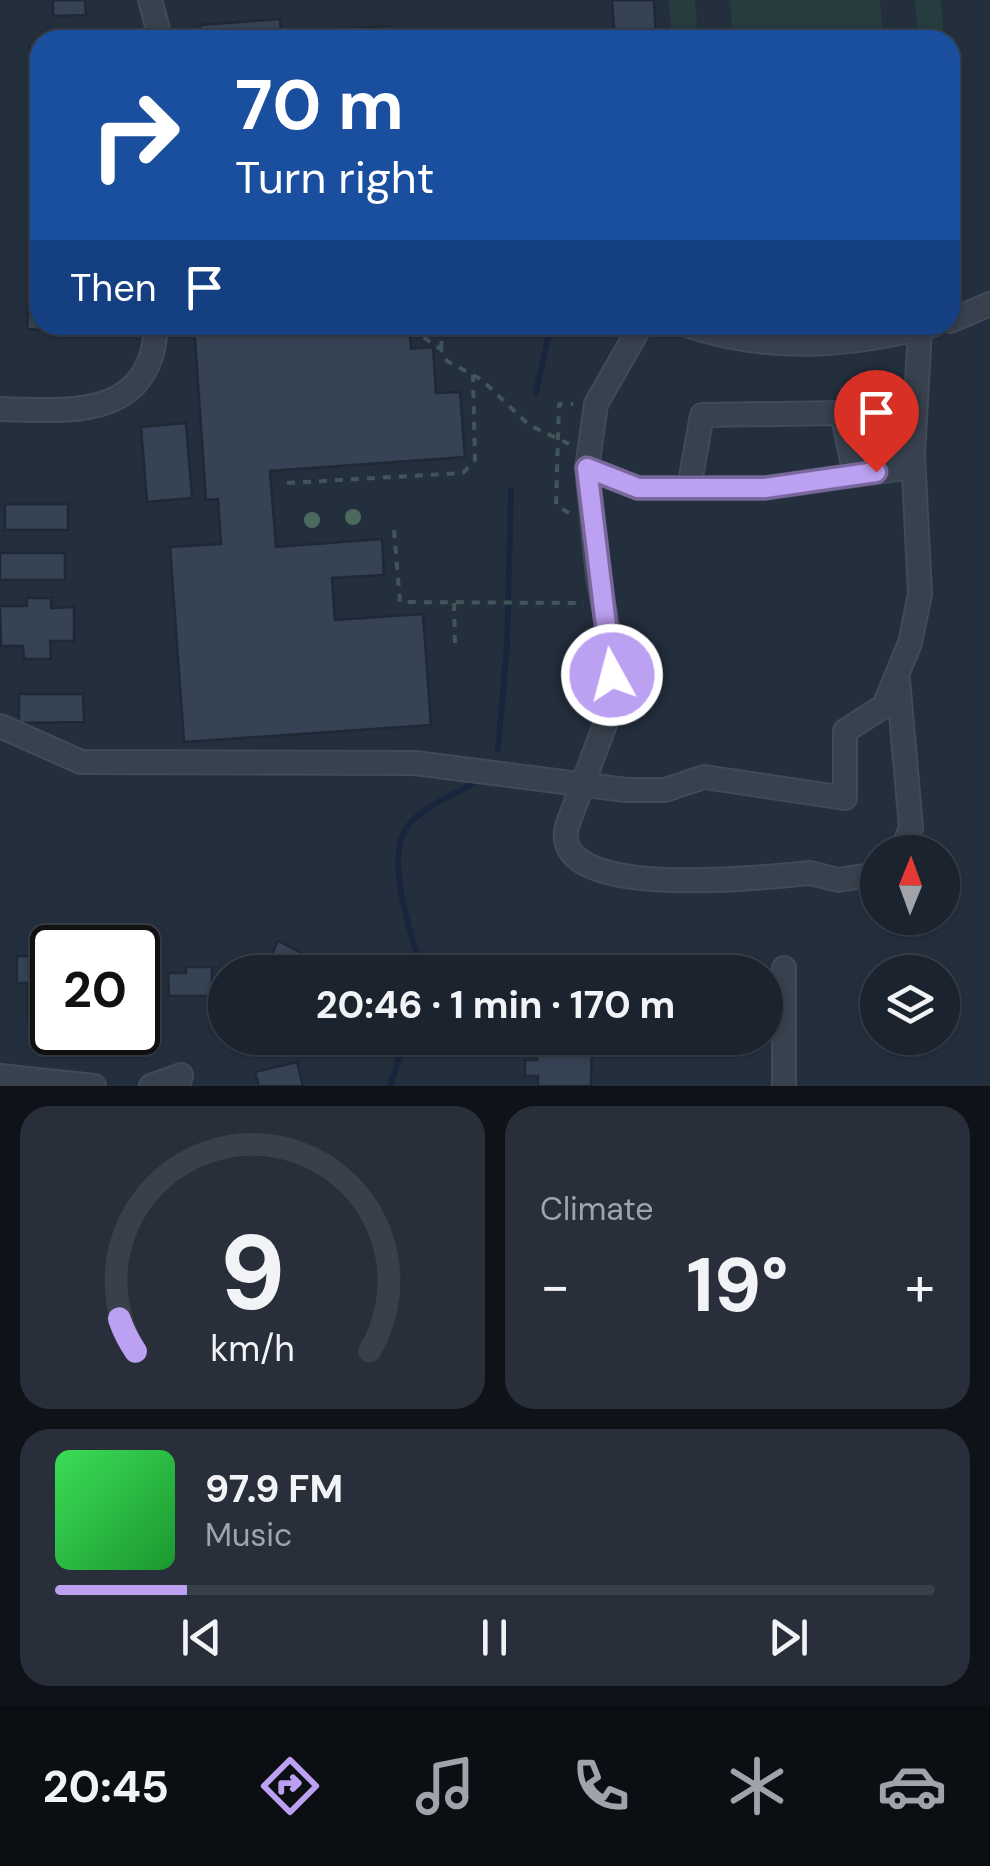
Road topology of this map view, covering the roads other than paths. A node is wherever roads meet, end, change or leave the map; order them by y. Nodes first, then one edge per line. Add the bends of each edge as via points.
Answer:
1 (150, 0) edge
2 (158, 30) edge
3 (990, 304) edge
4 (960, 317) edge
5 (154, 335) edge
6 (634, 335) edge
7 (727, 335) edge
8 (887, 335) edge
9 (926, 335) edge
10 (0, 409) edge
11 (913, 454) junction
12 (589, 460) junction
13 (855, 476) junction
14 (689, 488) junction
15 (898, 673) junction
16 (0, 726) edge
17 (584, 783) junction
18 (908, 835) edge
19 (860, 877) edge
20 (784, 968) dead end
21 (0, 1076) edge
22 (94, 1086) edge
23 (150, 1086) edge
24 (178, 1086) edge
25 (784, 1086) edge

1 - 2 street
3 - 4 street
5 - 10 street via 150,360 126,394 90,408
6 - 12 street via 596,404
7 - 8 street via 768,345
9 - 11 street
11 - 13 street via 898,469
11 - 15 street via 920,594
12 - 14 street via 638,488
12 - 17 street via 598,577 613,656 610,711
13 - 14 street via 765,488
13 - 14 street via 842,413 702,415
15 - 17 street via 884,706 844,731 845,798 704,777 665,790
15 - 18 street
16 - 17 street via 81,762 416,762
17 - 19 street via 564,841 568,853 590,868 634,879
20 - 25 street
21 - 22 street
23 - 24 street via 181,1076

